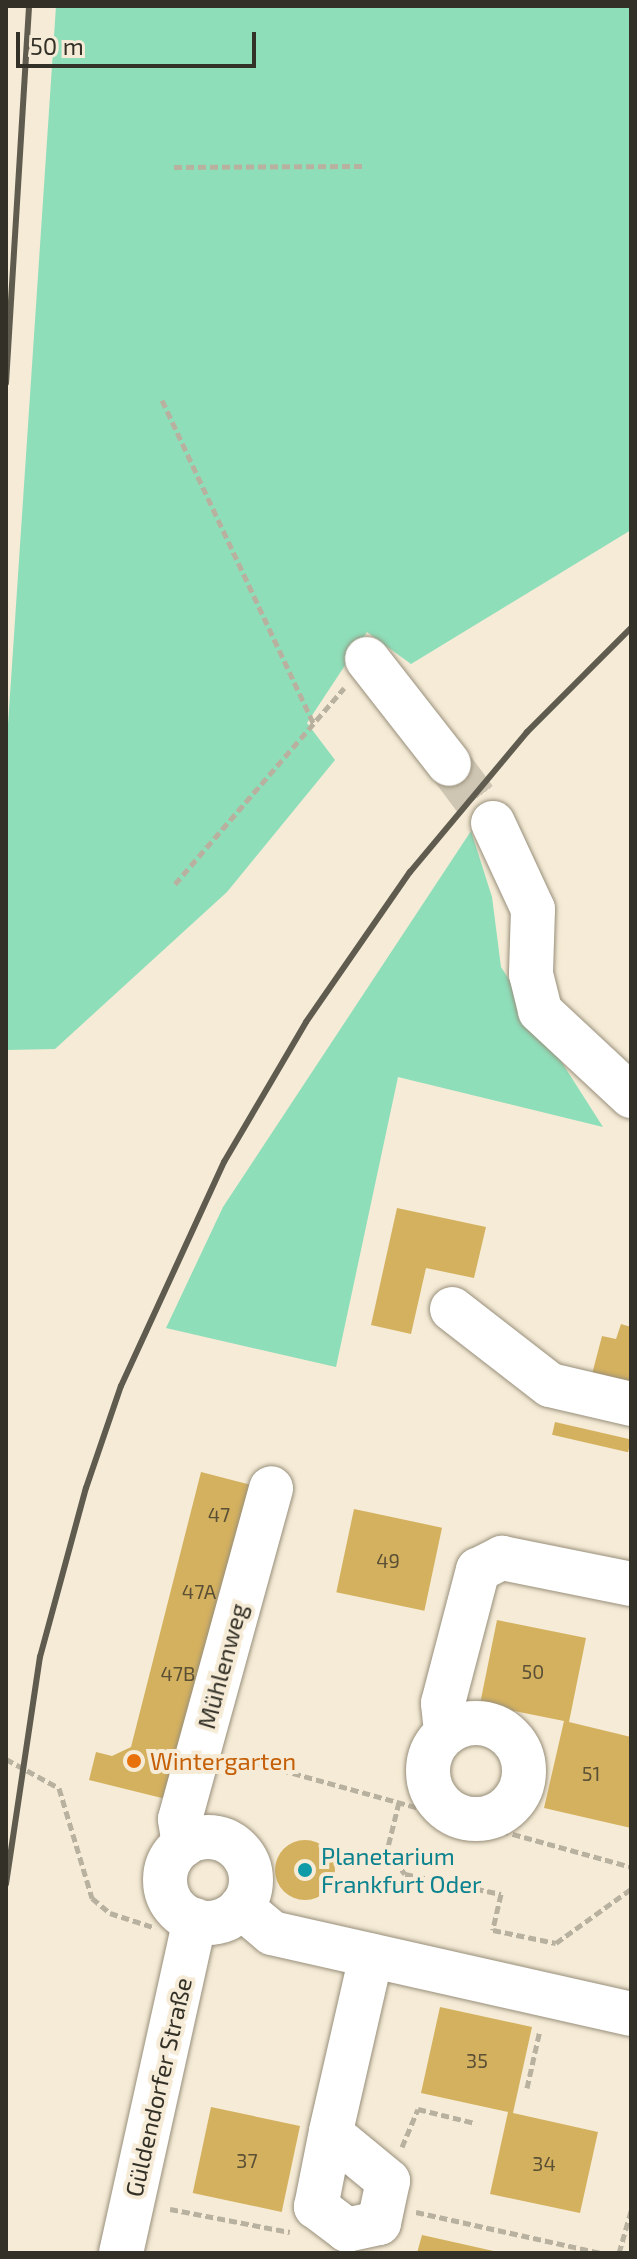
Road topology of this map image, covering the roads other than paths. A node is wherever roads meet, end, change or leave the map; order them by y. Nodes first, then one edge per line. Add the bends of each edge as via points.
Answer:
1 (367, 659) road end
2 (449, 764) tunnel mouth
3 (493, 823) tunnel mouth
4 (631, 1096) edge
5 (452, 1309) dead end
6 (631, 1404) edge
7 (271, 1488) dead end
8 (631, 1584) edge
9 (446, 1732) dead end
10 (184, 1845) junction
11 (241, 1907) junction
12 (193, 1930) junction
13 (371, 1956) junction
14 (631, 2014) edge
15 (331, 2134) junction
16 (121, 2253) edge

1 - 2 street
3 - 4 street via 533,909 531,974 540,1011
5 - 6 street via 550,1385
7 - 10 street, Mühlenweg via 180,1819
8 - 9 street via 502,1558 478,1570 443,1703
10 - 11 street via 224,1840 245,1857 251,1883
10 - 12 street via 165,1883
11 - 12 street via 222,1921
11 - 13 street via 272,1933
12 - 16 street, Güldendorfer Straße
13 - 14 street
13 - 15 street
15 - 15 street via 316,2207 347,2230 379,2223 386,2193

